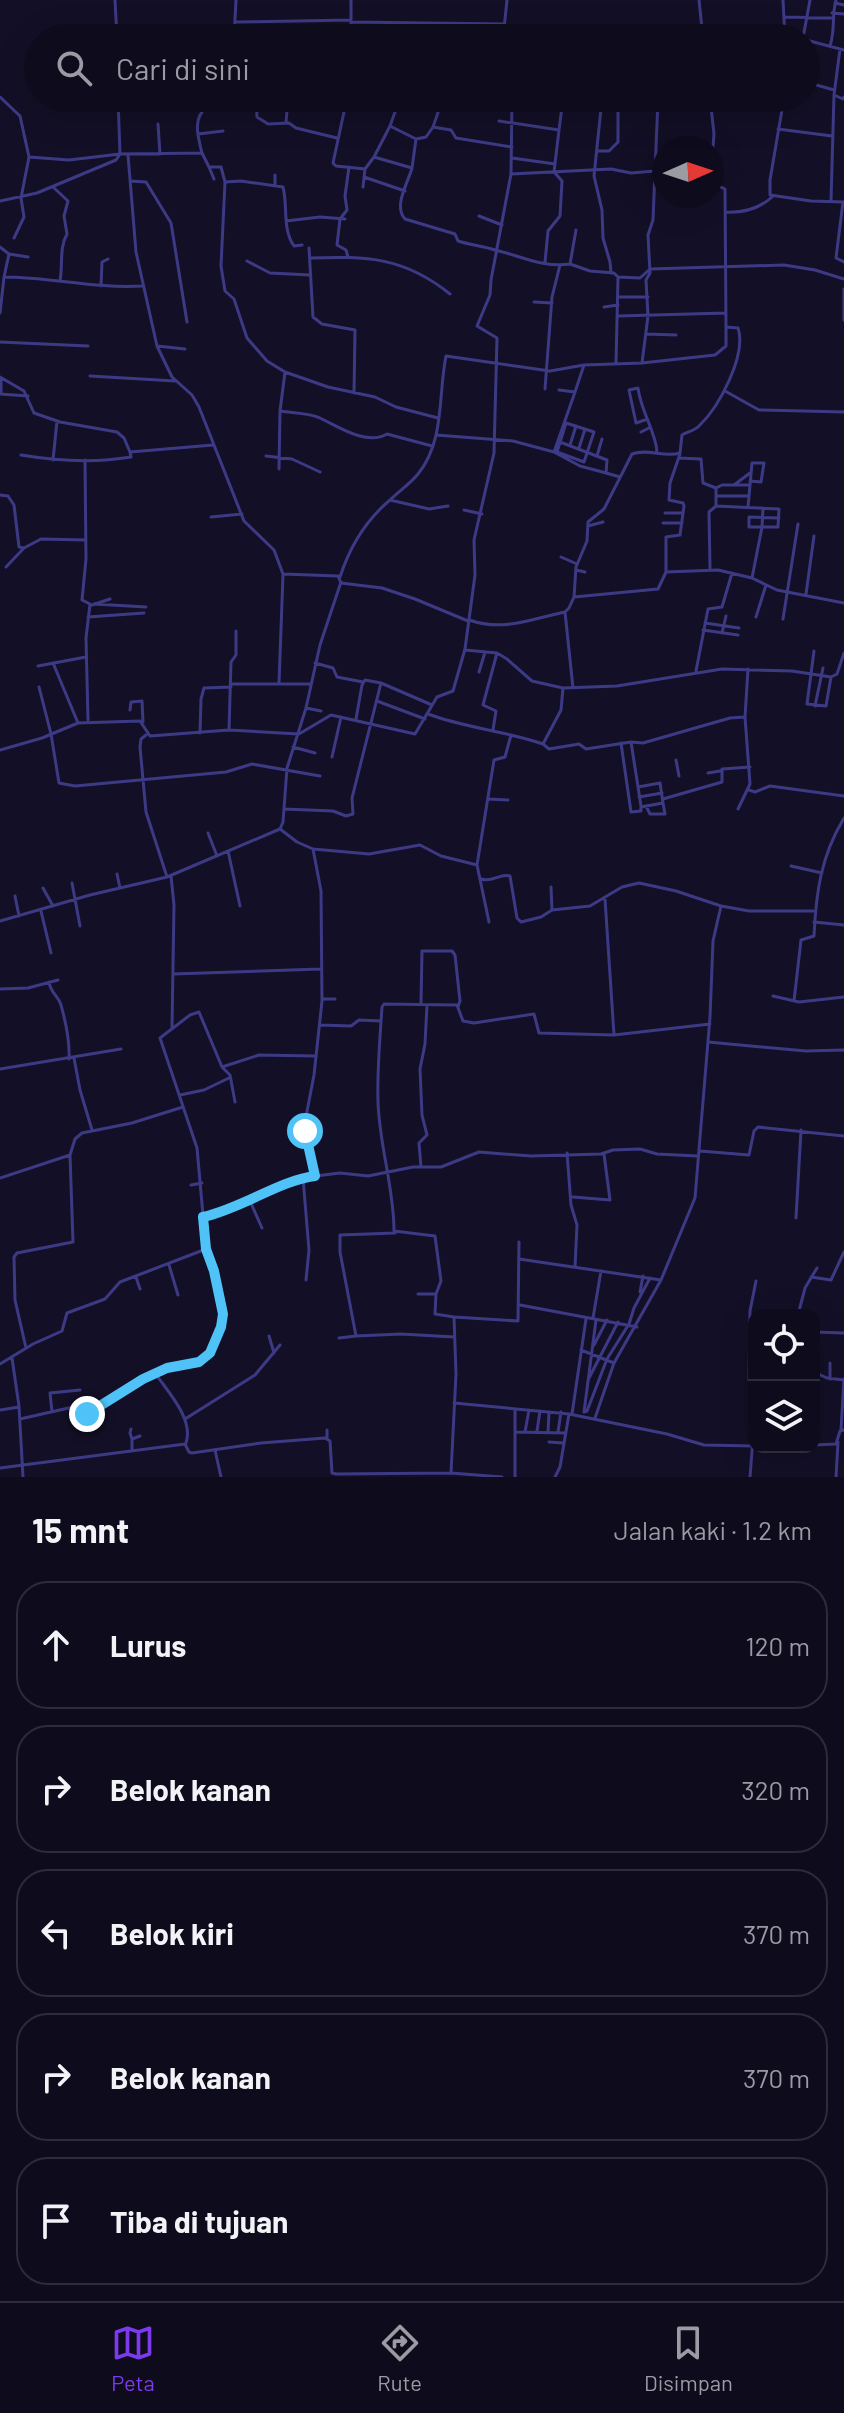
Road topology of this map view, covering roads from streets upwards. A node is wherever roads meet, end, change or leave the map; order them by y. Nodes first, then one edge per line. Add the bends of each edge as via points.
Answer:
1 (115, 0) edge
2 (236, 0) edge
3 (351, 0) edge
4 (507, 0) edge
5 (699, 0) edge
6 (783, 0) edge
7 (810, 0) edge
8 (836, 2) edge
9 (844, 5) edge
10 (844, 14) edge
11 (832, 16) junction
12 (784, 17) junction
13 (807, 17) junction
14 (351, 21) junction
15 (235, 22) joint
16 (116, 24) edge
17 (504, 24) joint
18 (702, 24) edge
19 (784, 24) edge
20 (806, 24) edge
21 (820, 43) edge
22 (830, 46) junction
23 (842, 49) edge
24 (836, 71) junction
25 (844, 72) edge
26 (820, 87) edge
27 (834, 92) junction
28 (0, 97) edge
29 (843, 101) edge
30 (118, 112) edge
31 (202, 112) edge
32 (256, 112) edge
33 (287, 112) edge
34 (344, 112) edge
35 (395, 112) edge
36 (438, 112) edge
37 (511, 112) edge
38 (561, 112) edge
39 (601, 112) edge
40 (618, 112) edge
41 (657, 112) edge
42 (712, 112) edge
43 (781, 112) edge
44 (499, 121) dead end
45 (286, 123) junction
46 (511, 123) junction
47 (158, 124) dead end
48 (390, 126) junction
49 (433, 127) junction
50 (778, 129) junction
51 (559, 130) junction
52 (223, 131) dead end
53 (198, 134) junction
54 (656, 136) edge
55 (714, 136) edge
56 (832, 136) junction
57 (339, 139) junction
58 (416, 139) junction
59 (512, 147) junction
60 (597, 151) junction
61 (202, 153) junction
62 (120, 154) junction
63 (160, 154) junction
64 (128, 155) junction
65 (29, 157) junction
66 (374, 157) junction
67 (512, 158) junction
68 (555, 164) junction
69 (209, 167) junction
70 (349, 167) junction
71 (412, 168) junction
72 (365, 169) junction
73 (595, 171) junction
74 (652, 171) edge
75 (554, 172) junction
76 (511, 174) junction
77 (275, 175) dead end
78 (364, 177) junction
79 (214, 179) dead end
80 (130, 181) junction
81 (225, 182) junction
82 (275, 185) junction
83 (53, 187) junction
84 (363, 187) dead end
85 (724, 187) edge
86 (405, 191) junction
87 (772, 197) junction
88 (21, 198) junction
89 (0, 201) edge
90 (831, 201) junction
91 (844, 202) edge
92 (653, 208) edge
93 (725, 212) junction
94 (479, 216) dead end
95 (342, 219) junction
96 (286, 221) junction
97 (502, 225) junction
98 (576, 230) dead end
99 (14, 238) dead end
100 (302, 245) dead end
101 (0, 247) edge
102 (309, 248) dead end
103 (498, 250) junction
104 (9, 254) junction
105 (28, 257) dead end
106 (348, 257) junction
107 (310, 258) junction
108 (108, 259) dead end
109 (247, 261) dead end
110 (844, 262) edge
111 (545, 263) junction
112 (570, 264) junction
113 (560, 265) junction
114 (725, 265) junction
115 (650, 269) junction
116 (611, 273) junction
117 (310, 275) junction
118 (4, 277) junction
119 (618, 277) junction
120 (844, 279) edge
121 (60, 281) junction
122 (142, 286) junction
123 (101, 287) junction
124 (844, 289) edge
125 (450, 294) dead end
126 (618, 297) junction
127 (648, 297) junction
128 (534, 302) dead end
129 (552, 303) junction
130 (618, 305) junction
131 (604, 307) dead end
132 (0, 313) edge
133 (726, 313) junction
134 (618, 316) junction
135 (648, 316) junction
136 (844, 320) edge
137 (187, 322) dead end
138 (726, 327) junction
139 (646, 334) junction
140 (676, 335) dead end
141 (0, 342) edge
142 (88, 346) dead end
143 (157, 346) junction
144 (185, 349) dead end
145 (495, 362) junction
146 (616, 363) junction
147 (642, 363) junction
148 (584, 365) junction
149 (545, 371) junction
150 (285, 372) junction
151 (90, 376) dead end
152 (0, 377) edge
153 (175, 381) junction
154 (545, 389) dead end
155 (559, 390) dead end
156 (725, 391) junction
157 (575, 392) junction
158 (1, 393) edge
159 (354, 393) junction
160 (28, 396) junction
161 (280, 411) junction
162 (844, 412) edge
163 (438, 418) junction
164 (645, 420) junction
165 (57, 421) junction
166 (576, 426) junction
167 (649, 428) junction
168 (585, 429) junction
169 (641, 432) dead end
170 (436, 435) junction
171 (602, 439) dead end
172 (495, 440) junction
173 (560, 442) junction
174 (213, 445) junction
175 (432, 446) junction
176 (570, 446) junction
177 (579, 448) junction
178 (130, 452) junction
179 (554, 452) junction
180 (588, 452) junction
181 (657, 453) junction
182 (21, 455) dead end
183 (266, 456) dead end
184 (279, 456) junction
185 (597, 456) junction
186 (679, 456) junction
187 (53, 460) junction
188 (85, 460) junction
189 (279, 469) dead end
190 (320, 472) dead end
191 (751, 472) junction
192 (606, 473) junction
193 (620, 477) junction
194 (762, 480) junction
195 (769, 480) dead end
196 (750, 483) junction
197 (734, 485) junction
198 (716, 488) junction
199 (0, 495) edge
200 (716, 496) junction
201 (749, 496) junction
202 (390, 500) junction
203 (448, 506) dead end
204 (716, 506) junction
205 (748, 507) junction
206 (763, 508) junction
207 (464, 510) dead end
208 (665, 513) dead end
209 (683, 513) junction
210 (242, 514) junction
211 (482, 514) junction
212 (211, 517) dead end
213 (763, 518) junction
214 (779, 518) junction
215 (603, 522) dead end
216 (663, 523) dead end
217 (682, 523) junction
218 (798, 524) dead end
219 (588, 526) junction
220 (762, 527) junction
221 (814, 536) dead end
222 (85, 540) junction
223 (24, 548) junction
224 (561, 557) dead end
225 (577, 564) junction
226 (6, 567) dead end
227 (710, 569) junction
228 (576, 570) junction
229 (585, 572) dead end
230 (666, 572) junction
231 (732, 573) junction
232 (283, 574) junction
233 (752, 578) junction
234 (340, 580) junction
235 (766, 585) junction
236 (788, 591) junction
237 (806, 594) junction
238 (574, 597) junction
239 (110, 599) dead end
240 (844, 603) edge
241 (92, 604) junction
242 (146, 607) dead end
243 (565, 612) junction
244 (144, 613) dead end
245 (726, 616) dead end
246 (88, 617) junction
247 (756, 617) dead end
248 (783, 619) dead end
249 (468, 621) junction
250 (705, 623) junction
251 (724, 625) junction
252 (739, 628) dead end
253 (703, 630) junction
254 (236, 631) dead end
255 (722, 633) junction
256 (738, 635) dead end
257 (465, 649) junction
258 (814, 651) dead end
259 (485, 652) junction
260 (844, 652) edge
261 (497, 653) junction
262 (86, 657) junction
263 (53, 663) junction
264 (315, 663) junction
265 (38, 666) dead end
266 (823, 668) dead end
267 (748, 669) junction
268 (479, 672) dead end
269 (696, 672) junction
270 (810, 673) junction
271 (821, 675) junction
272 (831, 677) junction
273 (363, 682) junction
274 (279, 683) junction
275 (381, 683) junction
276 (310, 684) junction
277 (231, 685) junction
278 (39, 687) dead end
279 (563, 688) junction
280 (573, 688) junction
281 (377, 701) junction
282 (432, 705) junction
283 (815, 706) junction
284 (306, 708) junction
285 (130, 710) dead end
286 (321, 711) dead end
287 (426, 716) junction
288 (341, 717) junction
289 (745, 717) junction
290 (355, 720) junction
291 (88, 721) junction
292 (78, 723) junction
293 (371, 724) junction
294 (144, 726) junction
295 (229, 730) junction
296 (492, 731) junction
297 (200, 733) junction
298 (51, 734) junction
299 (147, 734) junction
300 (299, 734) junction
301 (511, 735) junction
302 (631, 742) junction
303 (621, 743) junction
304 (543, 744) junction
305 (293, 747) junction
306 (0, 750) edge
307 (315, 753) dead end
308 (332, 757) dead end
309 (676, 760) dead end
310 (750, 767) junction
311 (287, 768) junction
312 (721, 771) junction
313 (320, 776) dead end
314 (679, 776) dead end
315 (141, 779) junction
316 (714, 785) junction
317 (638, 787) junction
318 (750, 787) junction
319 (662, 793) junction
320 (844, 796) edge
321 (639, 797) junction
322 (488, 799) junction
323 (508, 800) dead end
324 (663, 801) junction
325 (644, 806) junction
326 (284, 809) junction
327 (738, 809) dead end
328 (844, 818) edge
329 (280, 829) junction
330 (208, 833) dead end
331 (313, 849) junction
332 (228, 851) junction
333 (217, 856) junction
334 (477, 865) junction
335 (791, 866) dead end
336 (822, 873) junction
337 (117, 874) dead end
338 (169, 877) junction
339 (481, 879) junction
340 (72, 883) dead end
341 (551, 887) dead end
342 (43, 888) dead end
343 (120, 888) junction
344 (15, 896) dead end
345 (605, 897) junction
346 (74, 900) junction
347 (53, 906) junction
348 (240, 906) dead end
349 (721, 906) junction
350 (552, 910) junction
351 (41, 911) junction
352 (813, 911) junction
353 (19, 917) junction
354 (0, 921) edge
355 (489, 922) dead end
356 (814, 922) junction
357 (844, 925) edge
358 (80, 926) dead end
359 (51, 953) dead end
360 (322, 969) junction
361 (173, 974) junction
362 (58, 980) dead end
363 (49, 982) junction
364 (0, 989) edge
365 (773, 996) dead end
366 (844, 997) edge
367 (322, 999) junction
368 (335, 999) dead end
369 (794, 1001) junction
370 (421, 1005) junction
371 (427, 1005) junction
372 (458, 1007) junction
373 (381, 1021) junction
374 (710, 1024) junction
375 (320, 1025) junction
376 (171, 1031) junction
377 (614, 1035) junction
378 (708, 1042) junction
379 (121, 1049) dead end
380 (844, 1050) edge
381 (315, 1056) junction
382 (74, 1058) junction
383 (69, 1059) junction
384 (222, 1067) junction
385 (0, 1069) edge
386 (231, 1078) junction
387 (180, 1095) junction
388 (235, 1102) dead end
389 (183, 1107) junction
390 (92, 1130) junction
391 (801, 1130) junction
392 (844, 1136) edge
393 (567, 1153) junction
394 (604, 1154) junction
395 (698, 1154) junction
396 (70, 1155) junction
397 (421, 1167) junction
398 (389, 1173) junction
399 (315, 1176) junction
400 (0, 1178) edge
401 (303, 1178) junction
402 (202, 1183) junction
403 (191, 1185) dead end
404 (571, 1197) junction
405 (610, 1200) junction
406 (250, 1201) junction
407 (610, 1206) dead end
408 (203, 1217) junction
409 (796, 1218) dead end
410 (262, 1228) dead end
411 (395, 1233) junction
412 (519, 1242) dead end
413 (206, 1249) junction
414 (843, 1255) edge
415 (519, 1259) junction
416 (169, 1265) junction
417 (575, 1267) junction
418 (817, 1268) dead end
419 (601, 1270) junction
420 (643, 1276) junction
421 (136, 1277) junction
422 (811, 1277) junction
423 (650, 1278) junction
424 (306, 1280) dead end
425 (661, 1280) junction
426 (756, 1281) dead end
427 (140, 1289) dead end
428 (418, 1294) dead end
429 (436, 1294) junction
430 (178, 1295) dead end
431 (639, 1297) junction
432 (520, 1305) junction
433 (753, 1309) edge
434 (800, 1309) edge
435 (454, 1317) junction
436 (586, 1318) junction
437 (595, 1319) junction
438 (607, 1320) junction
439 (618, 1322) junction
440 (629, 1324) junction
441 (637, 1327) junction
442 (820, 1332) edge
443 (844, 1333) edge
444 (269, 1336) dead end
445 (356, 1336) junction
446 (454, 1337) junction
447 (339, 1338) dead end
448 (280, 1345) dead end
449 (26, 1348) junction
450 (581, 1350) junction
451 (591, 1351) junction
452 (274, 1353) junction
453 (600, 1356) junction
454 (12, 1358) junction
455 (607, 1359) junction
456 (614, 1363) junction
457 (830, 1363) dead end
458 (0, 1364) edge
459 (155, 1373) junction
460 (820, 1375) edge
461 (830, 1379) junction
462 (844, 1379) edge
463 (587, 1382) junction
464 (80, 1390) dead end
465 (453, 1403) junction
466 (19, 1407) junction
467 (515, 1409) junction
468 (0, 1410) edge
469 (529, 1410) junction
470 (540, 1411) junction
471 (550, 1411) junction
472 (52, 1412) junction
473 (561, 1412) junction
474 (571, 1414) junction
475 (584, 1414) junction
476 (595, 1418) junction
477 (20, 1419) junction
478 (185, 1419) junction
479 (131, 1429) dead end
480 (327, 1430) dead end
481 (842, 1430) edge
482 (515, 1432) junction
483 (525, 1432) junction
484 (537, 1432) junction
485 (548, 1432) junction
486 (558, 1433) junction
487 (565, 1433) junction
488 (140, 1436) dead end
489 (327, 1438) junction
490 (132, 1439) junction
491 (549, 1442) dead end
492 (838, 1442) junction
493 (563, 1443) junction
494 (186, 1444) junction
495 (820, 1444) edge
496 (748, 1446) edge
497 (215, 1450) junction
498 (132, 1452) junction
499 (752, 1453) edge
500 (22, 1466) junction
501 (0, 1468) edge
502 (451, 1473) junction
503 (332, 1475) edge
504 (423, 1475) edge
505 (23, 1477) edge
506 (221, 1477) edge
507 (502, 1477) edge
508 (515, 1477) edge
509 (556, 1477) edge
510 (750, 1477) edge
511 (836, 1477) edge

1 - 16 street
2 - 15 street
3 - 14 street
4 - 17 street
5 - 18 street
6 - 12 street
7 - 13 street
8 - 9 street
8 - 11 street
10 - 11 street
11 - 13 street
11 - 22 street
12 - 13 street
12 - 19 street
13 - 20 street
14 - 15 street
14 - 17 street
21 - 22 street
22 - 23 street
23 - 24 street
24 - 25 street
24 - 27 street
26 - 27 street
27 - 29 street
27 - 56 street
28 - 65 street via 20,116
30 - 62 street
31 - 53 street
32 - 45 street via 268,124
33 - 45 street
34 - 57 street
35 - 48 street
36 - 49 street
37 - 46 street
38 - 51 street
39 - 60 street
40 - 60 street via 618,142 609,151
41 - 54 street
42 - 55 street
43 - 50 street
44 - 46 street
45 - 57 street
46 - 51 street
46 - 59 street
47 - 63 street
48 - 58 street
48 - 66 street
49 - 58 street via 426,137
49 - 59 street via 451,130 456,138
50 - 56 street
50 - 87 street
51 - 68 street
52 - 53 street
53 - 61 street
56 - 90 street
57 - 70 street via 334,164
58 - 71 street
59 - 67 street
60 - 73 street
61 - 63 street
61 - 69 street
62 - 64 street
62 - 65 street via 69,160
62 - 83 street via 112,163
63 - 64 street
64 - 80 street
65 - 88 street
66 - 71 street
66 - 72 street
67 - 68 street
67 - 76 street
68 - 75 street
69 - 79 street
69 - 81 street via 222,167
70 - 72 street
70 - 95 street
71 - 86 street
72 - 78 street
73 - 74 street
73 - 75 street
73 - 116 street
75 - 76 street
75 - 111 street via 562,181 560,212 548,232
76 - 97 street
77 - 82 street
78 - 84 street
78 - 86 street
80 - 122 street
80 - 137 street via 148,184 170,218
81 - 82 street
81 - 150 street via 225,291 234,299 251,345
82 - 96 street via 284,189
83 - 88 street
83 - 121 street via 68,201
85 - 93 street
86 - 103 street via 400,208 405,219 455,234 458,241
87 - 90 street
87 - 93 street via 760,207
88 - 89 street
88 - 99 street via 24,217
90 - 91 street
91 - 110 street via 836,258
92 - 115 street
93 - 114 street
94 - 97 street
95 - 96 street
95 - 106 street via 337,245
96 - 100 street via 292,245
97 - 103 street
98 - 112 street
101 - 104 street
102 - 107 street
103 - 111 street
103 - 145 street via 490,295 477,326 496,336
104 - 105 street
104 - 118 street
106 - 107 street
106 - 125 street via 393,262
107 - 117 street
108 - 123 street via 102,262
109 - 117 street via 270,273
111 - 113 street
112 - 113 street
112 - 116 street
113 - 129 street
114 - 115 street
114 - 120 street via 793,266
114 - 133 street
115 - 119 street via 640,278
115 - 127 street
116 - 119 street
117 - 159 street via 316,321 355,330
118 - 121 street
118 - 132 street
119 - 126 street
121 - 123 street
122 - 123 street
122 - 143 street
124 - 136 street
126 - 127 street
126 - 130 street
127 - 135 street
128 - 129 street
129 - 149 street
130 - 131 street
130 - 134 street
133 - 135 street
133 - 138 street
134 - 135 street
134 - 146 street
135 - 139 street
138 - 147 street via 726,346 715,355
138 - 156 street via 740,331
139 - 140 street
139 - 147 street
141 - 142 street
143 - 144 street
143 - 153 street
145 - 149 street
145 - 163 street via 446,356
145 - 172 street
146 - 147 street
146 - 148 street
148 - 149 street
148 - 157 street
149 - 154 street
150 - 159 street
150 - 161 street
151 - 153 street
152 - 158 street
152 - 160 street
153 - 174 street via 193,397
155 - 157 street
156 - 162 street via 759,410
156 - 186 street via 699,426 682,435
157 - 179 street
158 - 160 street
159 - 163 street
160 - 165 street via 34,413
161 - 175 street via 319,417 372,439 387,434
161 - 184 street
163 - 170 street
164 - 164 street via 636,423 629,390 638,388
164 - 167 street
165 - 178 street via 117,432
165 - 187 street
166 - 168 street
166 - 173 street via 566,423
166 - 176 street
167 - 169 street
167 - 181 street
168 - 177 street
168 - 180 street via 594,432
170 - 172 street
170 - 175 street
171 - 185 street
172 - 179 street
172 - 211 street
173 - 176 street
173 - 180 street via 557,452 584,462
174 - 178 street
174 - 210 street
175 - 202 street via 420,471
176 - 177 street
177 - 180 street
178 - 188 street via 131,457
179 - 192 street
180 - 185 street
181 - 186 street
181 - 193 street via 635,452
182 - 187 street
183 - 184 street
184 - 189 street
184 - 190 street
185 - 192 street via 607,460
186 - 198 street via 701,459 703,483
186 - 209 street via 669,500 684,504
187 - 188 street
188 - 222 street
191 - 194 street via 753,462 764,463
191 - 196 street
191 - 197 street
192 - 193 street
193 - 219 street via 604,509 589,519
194 - 195 street
194 - 196 street
196 - 197 street
196 - 201 street
197 - 198 street
198 - 200 street
199 - 223 street via 12,502 17,542
200 - 201 street
200 - 204 street
201 - 205 street
202 - 203 street via 429,509
202 - 234 street via 367,523
204 - 205 street
204 - 227 street via 709,512
205 - 206 street
206 - 213 street
206 - 214 street via 779,509
207 - 211 street
208 - 209 street
209 - 217 street
210 - 212 street
210 - 232 street via 247,526 274,550
211 - 249 street via 474,540
213 - 214 street
213 - 220 street
213 - 220 street via 748,518 748,526
214 - 220 street via 778,527
215 - 219 street
216 - 217 street
217 - 230 street via 680,536 666,537
218 - 236 street
219 - 225 street
220 - 233 street
221 - 237 street
222 - 223 street via 41,539
222 - 241 street via 81,597
223 - 226 street
224 - 225 street
225 - 228 street
227 - 230 street
227 - 231 street
228 - 229 street
228 - 238 street
230 - 238 street via 658,589
231 - 233 street
231 - 250 street via 722,607 709,608
232 - 234 street
232 - 274 street
233 - 235 street
234 - 249 street via 382,588
234 - 264 street
235 - 236 street
235 - 247 street
236 - 237 street
236 - 248 street
237 - 240 street
238 - 243 street
239 - 241 street
241 - 242 street
241 - 246 street
243 - 249 street via 512,626
243 - 280 street
244 - 246 street
245 - 251 street
246 - 262 street
249 - 257 street
250 - 251 street
250 - 253 street
251 - 252 street
251 - 255 street
253 - 255 street
253 - 269 street
254 - 277 street
255 - 256 street
257 - 259 street
257 - 282 street via 455,688
258 - 270 street
259 - 261 street
259 - 268 street
260 - 272 street
261 - 279 street via 532,681
261 - 296 street via 483,705 496,711
262 - 263 street
262 - 291 street
263 - 265 street
263 - 292 street
264 - 273 street via 333,668 337,677
264 - 276 street
266 - 271 street
267 - 269 street
267 - 270 street
267 - 289 street
269 - 280 street
270 - 271 street
270 - 283 street via 806,703
271 - 272 street
271 - 283 street
272 - 283 street via 826,706
273 - 275 street
273 - 290 street
274 - 276 street
274 - 277 street
275 - 281 street
275 - 282 street
276 - 284 street
277 - 295 street
277 - 297 street via 204,688
278 - 298 street
279 - 280 street
279 - 304 street via 561,710
281 - 287 street
281 - 293 street
282 - 287 street
284 - 286 street
284 - 300 street
285 - 294 street via 131,702 142,701
287 - 293 street via 415,734
287 - 296 street
288 - 290 street
288 - 300 street via 325,717
288 - 308 street
289 - 302 street
289 - 310 street
290 - 293 street
291 - 292 street
291 - 294 street via 137,721
292 - 298 street
293 - 326 street via 352,798 353,814
294 - 299 street
295 - 297 street
295 - 300 street
296 - 301 street
297 - 299 street
298 - 306 street
298 - 315 street via 59,783
299 - 315 street via 140,742
300 - 305 street
301 - 304 street
301 - 322 street via 505,757 494,759
302 - 303 street
302 - 317 street
303 - 304 street via 586,749 577,744 546,749
303 - 325 street via 631,812
305 - 307 street
305 - 311 street
309 - 314 street
310 - 312 street
310 - 318 street
311 - 313 street
311 - 315 street via 246,765 226,772
311 - 326 street
312 - 316 street via 723,782
312 - 316 street via 710,772
315 - 338 street via 146,812
316 - 324 street
317 - 319 street via 660,783
317 - 321 street
318 - 320 street via 755,792 770,786
318 - 327 street
319 - 321 street
319 - 324 street
321 - 325 street
322 - 323 street
322 - 334 street
324 - 325 street
324 - 325 street via 664,814 650,814
326 - 329 street
328 - 336 street
329 - 331 street
329 - 332 street
330 - 333 street
331 - 334 street via 369,854 420,845
331 - 360 street via 321,891
332 - 333 street
332 - 348 street
333 - 338 street
334 - 339 street
335 - 336 street
336 - 352 street
337 - 343 street
338 - 343 street
338 - 361 street
339 - 350 street via 510,876 521,922
339 - 355 street
340 - 346 street
341 - 350 street
342 - 347 street
343 - 346 street
344 - 353 street
345 - 349 street via 627,885 647,884
345 - 350 street via 590,906
345 - 377 street
346 - 347 street
346 - 358 street
347 - 351 street
349 - 352 street
349 - 374 street via 713,941
351 - 353 street
351 - 359 street
352 - 356 street
353 - 354 street
356 - 357 street
356 - 369 street via 814,936 800,943
360 - 361 street
360 - 367 street
361 - 376 street
362 - 363 street
363 - 364 street
363 - 383 street via 70,1038
365 - 369 street
366 - 369 street
367 - 368 street
367 - 375 street
370 - 371 street
370 - 372 street via 422,951 452,951
370 - 373 street via 384,1004
371 - 372 street
371 - 397 street via 420,1065 427,1133 419,1143
372 - 377 street via 465,1023 534,1014 539,1033
373 - 375 street
373 - 398 street via 378,1101
374 - 377 street
374 - 378 street
375 - 381 street
376 - 384 street via 199,1012
376 - 387 street via 160,1038
378 - 380 street
378 - 395 street
379 - 382 street
381 - 384 street via 259,1055
381 - 399 street via 304,1127
382 - 383 street
382 - 390 street
383 - 385 street
384 - 386 street
386 - 387 street
386 - 388 street
387 - 389 street
389 - 390 street
389 - 402 street
390 - 396 street via 77,1137
391 - 392 street
391 - 395 street via 756,1127 747,1156
391 - 409 street
393 - 394 street
393 - 397 street via 479,1152 441,1167
393 - 404 street
394 - 395 street via 644,1149
394 - 405 street
395 - 425 street via 695,1198
396 - 400 street
396 - 449 street via 73,1242 14,1257 15,1300
397 - 398 street
398 - 399 street
398 - 411 street
399 - 401 street
401 - 406 street
401 - 424 street
402 - 403 street
402 - 408 street
404 - 405 street
404 - 417 street via 577,1225
405 - 407 street
406 - 408 street
406 - 410 street
408 - 413 street
411 - 429 street via 435,1236 441,1276
411 - 445 street via 340,1235
412 - 415 street
413 - 416 street
413 - 459 street via 223,1314 221,1327 205,1359
414 - 422 street via 831,1280
415 - 417 street
415 - 432 street
416 - 421 street
416 - 430 street
417 - 419 street
418 - 422 street
419 - 420 street
419 - 437 street
420 - 423 street
420 - 431 street
421 - 427 street
421 - 449 street via 120,1282 100,1302 69,1312 62,1331
422 - 434 street
423 - 425 street
423 - 431 street
425 - 441 street
426 - 433 street
428 - 429 street
429 - 435 street via 435,1314
431 - 440 street
432 - 435 street via 517,1321
432 - 436 street
435 - 446 street
436 - 437 street
436 - 450 street
437 - 438 street
437 - 451 street
438 - 439 street
438 - 451 street
439 - 440 street
439 - 453 street
440 - 441 street
440 - 455 street
441 - 456 street
442 - 443 street
444 - 452 street
445 - 446 street
445 - 447 street
446 - 465 street
448 - 452 street
449 - 454 street
450 - 451 street
450 - 474 street
451 - 453 street
451 - 463 street
452 - 478 street via 255,1375
453 - 455 street
453 - 463 street
454 - 458 street
454 - 466 street
455 - 456 street
455 - 475 street
456 - 476 street
457 - 461 street
459 - 472 street via 86,1414 73,1407
459 - 478 street
460 - 461 street
461 - 462 street
462 - 481 street
463 - 475 street
464 - 472 street via 50,1393
465 - 467 street
465 - 502 street
466 - 468 street
466 - 477 street
467 - 469 street
467 - 482 street
469 - 470 street
469 - 483 street
470 - 471 street
470 - 484 street
471 - 473 street
471 - 485 street
472 - 477 street
473 - 474 street
473 - 486 street
474 - 475 street
474 - 487 street
475 - 476 street
476 - 496 street via 704,1445
477 - 500 street
478 - 494 street
479 - 490 street
480 - 489 street
481 - 492 street
482 - 483 street
482 - 508 street
483 - 484 street
484 - 485 street
485 - 486 street
486 - 487 street
487 - 493 street
488 - 490 street
489 - 497 street
489 - 503 street
490 - 498 street
491 - 493 street
492 - 495 street
492 - 511 street
493 - 509 street
494 - 497 street via 191,1453
494 - 498 street
497 - 506 street
498 - 500 street
499 - 510 street
500 - 501 street
500 - 505 street
502 - 504 street
502 - 507 street
503 - 504 street

